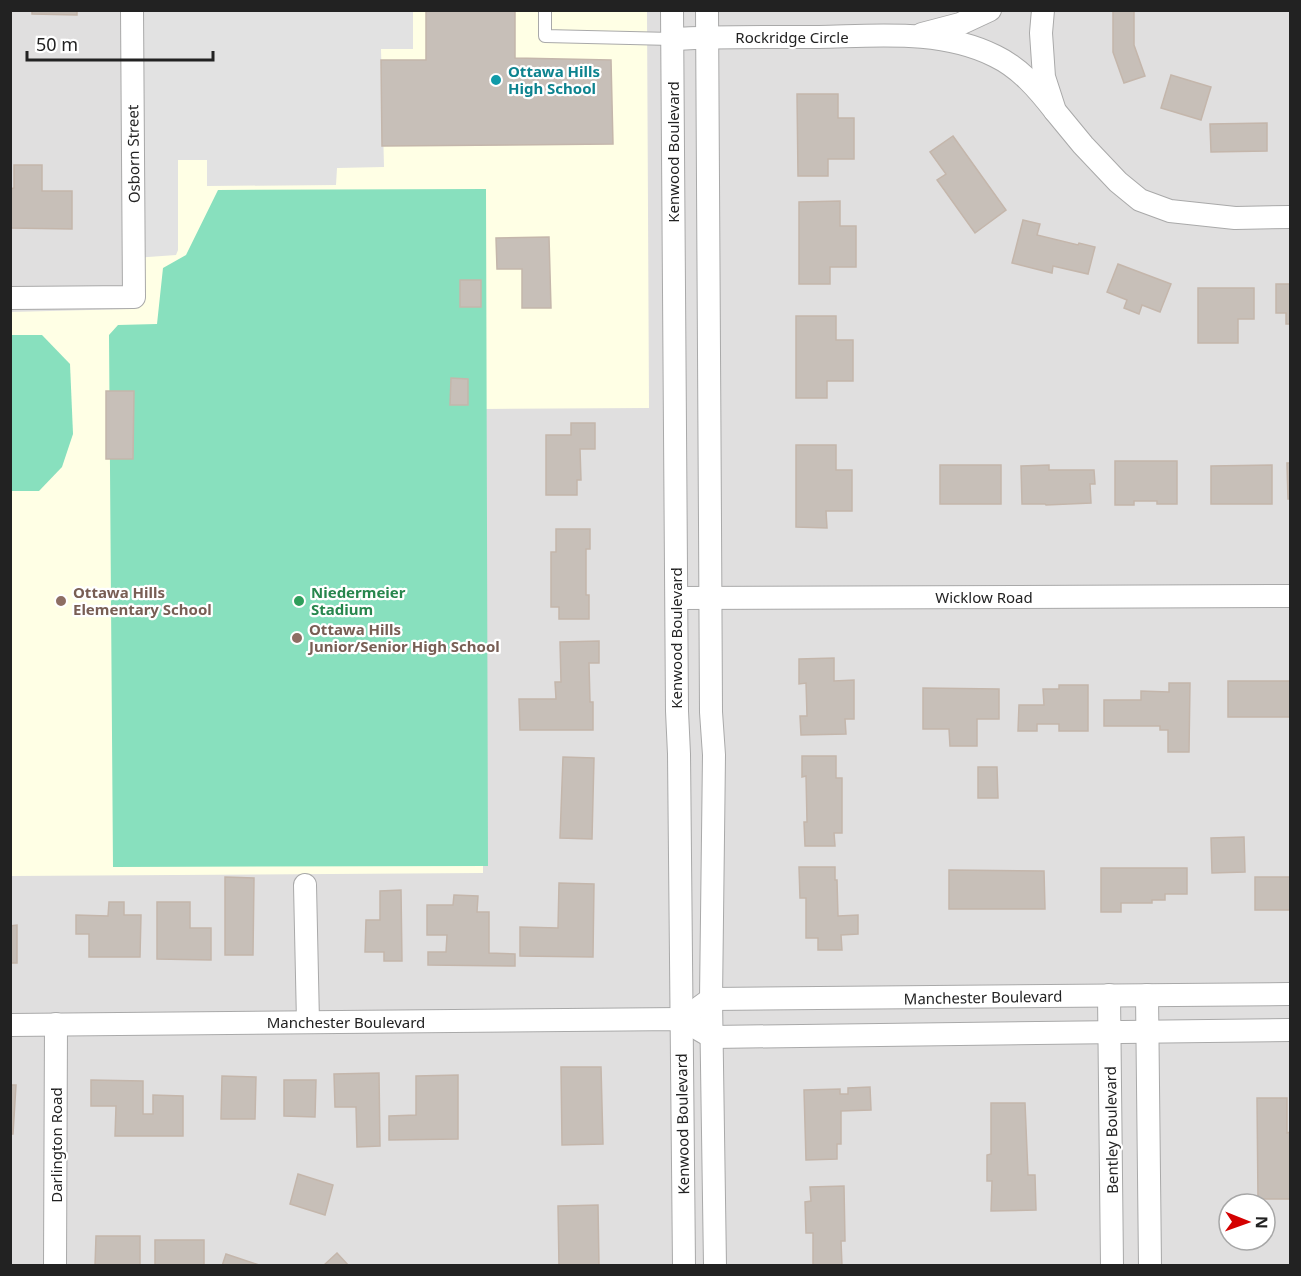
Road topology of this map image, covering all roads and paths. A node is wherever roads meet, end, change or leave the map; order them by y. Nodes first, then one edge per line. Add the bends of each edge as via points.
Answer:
1 (132, 10) edge
2 (545, 10) edge
3 (672, 10) edge
4 (707, 10) edge
5 (990, 10) edge
6 (1042, 22) edge
7 (912, 36) junction
8 (707, 37) junction
9 (672, 39) junction
10 (1055, 111) junction
11 (1290, 217) edge
12 (10, 298) edge
13 (1290, 596) edge
14 (711, 597) junction
15 (676, 598) junction
16 (305, 885) dead end
17 (1290, 994) edge
18 (1109, 995) junction
19 (1147, 995) junction
20 (711, 999) junction
21 (681, 1019) junction
22 (308, 1022) junction
23 (10, 1024) edge
24 (56, 1024) junction
25 (1290, 1030) edge
26 (1110, 1032) junction
27 (1147, 1032) junction
28 (712, 1037) junction
29 (55, 1266) edge
30 (684, 1266) edge
31 (715, 1266) edge
32 (1112, 1266) edge
33 (1150, 1266) edge

1 - 12 street, Osborn Street via 134,297
2 - 9 lane via 546,36
3 - 9 street, Kenwood Boulevard
4 - 8 street, Kenwood Boulevard
5 - 7 street, Rockridge Circle via 960,24
6 - 10 street via 1044,77
7 - 8 street, Rockridge Circle
7 - 10 street, Rockridge Circle via 961,43 995,56 1022,73
8 - 9 street, Rockridge Circle
8 - 14 street, Kenwood Boulevard
9 - 15 street, Kenwood Boulevard
10 - 11 street, Rockridge Circle via 1083,146 1140,200 1170,212 1235,218
13 - 14 street, Wicklow Road
14 - 15 street, Wicklow Road
14 - 20 street, Kenwood Boulevard
15 - 21 street, Kenwood Boulevard
16 - 22 street
17 - 19 street, Manchester Boulevard
18 - 19 street, Manchester Boulevard
18 - 20 street, Manchester Boulevard
18 - 26 street, Bentley Boulevard
19 - 27 street
20 - 21 street
20 - 28 street, Kenwood Boulevard
21 - 22 street, Manchester Boulevard
21 - 28 street
21 - 30 street, Kenwood Boulevard
22 - 24 street, Manchester Boulevard
23 - 24 street, Manchester Boulevard
24 - 29 street, Darlington Road
25 - 27 street
26 - 27 street
26 - 28 street
26 - 32 street, Bentley Boulevard
27 - 33 street
28 - 31 street, Kenwood Boulevard

